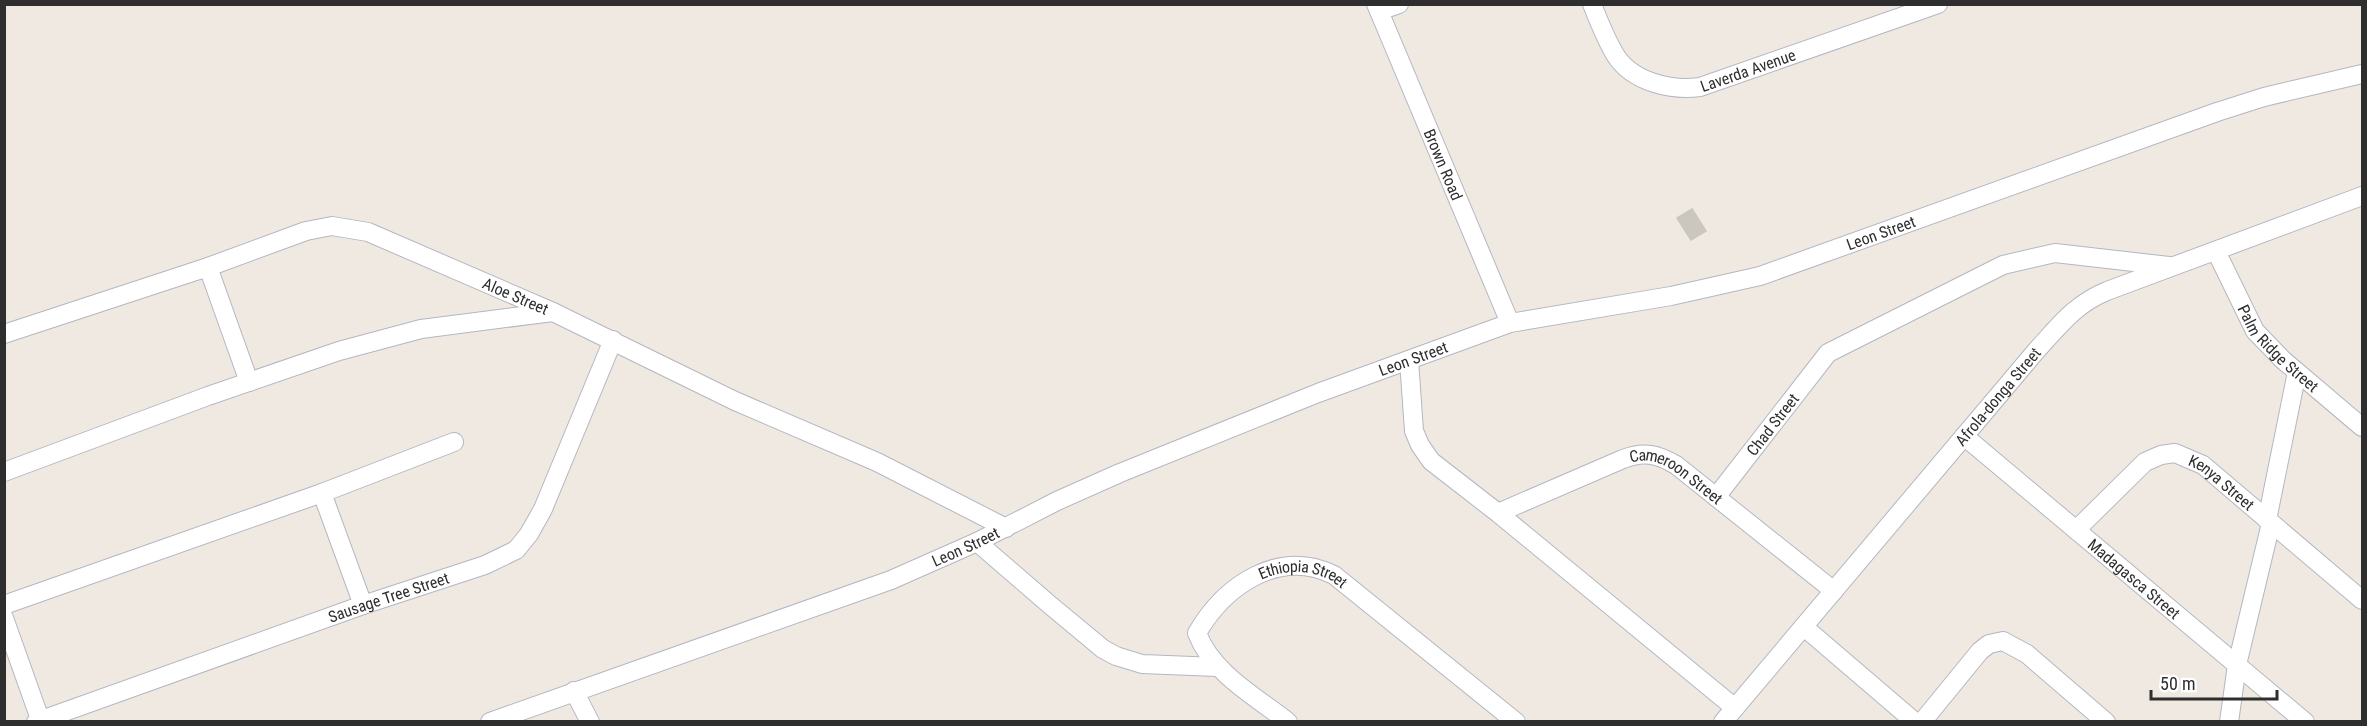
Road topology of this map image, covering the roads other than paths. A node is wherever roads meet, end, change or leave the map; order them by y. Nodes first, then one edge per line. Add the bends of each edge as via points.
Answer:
1 (1399, 4) edge
2 (1592, 4) edge
3 (1938, 4) edge
4 (1378, 8) edge
5 (2362, 74) edge
6 (2362, 196) edge
7 (2216, 251) junction
8 (208, 267) junction
9 (2173, 267) junction
10 (553, 312) junction
11 (1510, 323) junction
12 (4, 334) edge
13 (613, 340) junction
14 (1409, 360) junction
15 (2296, 372) junction
16 (249, 382) junction
17 (2362, 428) edge
18 (1964, 436) junction
19 (454, 442) dead end
20 (4, 472) edge
21 (322, 493) junction
22 (1716, 497) junction
23 (1498, 513) junction
24 (2269, 522) junction
25 (1006, 528) junction
26 (2076, 530) junction
27 (977, 542) junction
28 (1834, 591) junction
29 (2362, 600) edge
30 (4, 605) edge
31 (363, 605) junction
32 (4, 618) edge
33 (1804, 627) junction
34 (2237, 666) junction
35 (1217, 667) junction
36 (574, 691) junction
37 (1729, 715) edge
38 (39, 721) edge
39 (490, 722) edge
40 (590, 722) edge
41 (1288, 722) edge
42 (1516, 722) edge
43 (1915, 722) edge
44 (1922, 722) edge
45 (2106, 722) edge
46 (2229, 722) edge
47 (2305, 722) edge

1 - 4 street
2 - 3 street, Laverda Avenue via 1617,58 1627,68 1653,83 1689,89
4 - 11 street, Brown Road
5 - 11 street, Leon Street via 2217,112 1760,276 1671,296
6 - 7 street, Afrola-donga Street
7 - 9 street, Afrola-donga Street
7 - 15 street, Palm Ridge Street via 2255,332
8 - 10 street, Aloe Street via 306,231 332,226 368,232
8 - 12 street, Aloe Street
8 - 16 street
9 - 18 street, Afrola-donga Street via 2089,298 2078,306
9 - 22 street, Chad Street via 2055,253 2003,265 1828,353
10 - 13 street, Aloe Street
10 - 16 street via 421,329 339,351
11 - 14 street, Leon Street
13 - 25 street, Aloe Street via 735,401 877,462
13 - 31 street, Sausage Tree Street via 543,509 516,550 484,566
14 - 23 street via 1414,431 1420,445 1431,461
14 - 25 street, Leon Street via 1131,468
15 - 17 street, Palm Ridge Street
15 - 24 street
16 - 20 street
18 - 26 street, Madagasca Street
18 - 28 street, Afrola-donga Street
19 - 21 street
21 - 30 street
21 - 31 street
22 - 23 street, Cameroon Street via 1664,458 1643,453
22 - 28 street, Cameroon Street
23 - 37 street
24 - 26 street, Kenya Street via 2203,465 2175,453 2145,462
24 - 29 street, Kenya Street
24 - 34 street
25 - 27 street, Leon Street
26 - 34 street, Madagasca Street
27 - 35 street via 1116,656 1142,664
27 - 36 street, Leon Street via 891,580
28 - 33 street, Afrola-donga Street
31 - 38 street, Sausage Tree Street
32 - 38 street
33 - 37 street, Afrola-donga Street
33 - 43 street
34 - 46 street
34 - 47 street, Madagasca Street
35 - 41 street, Ethiopia Street
35 - 42 street, Ethiopia Street via 1197,633 1222,598 1240,583 1264,572 1295,565 1317,567 1334,575
36 - 39 street, Leon Street
36 - 40 street
44 - 45 street via 1980,651 2003,641 2027,654

